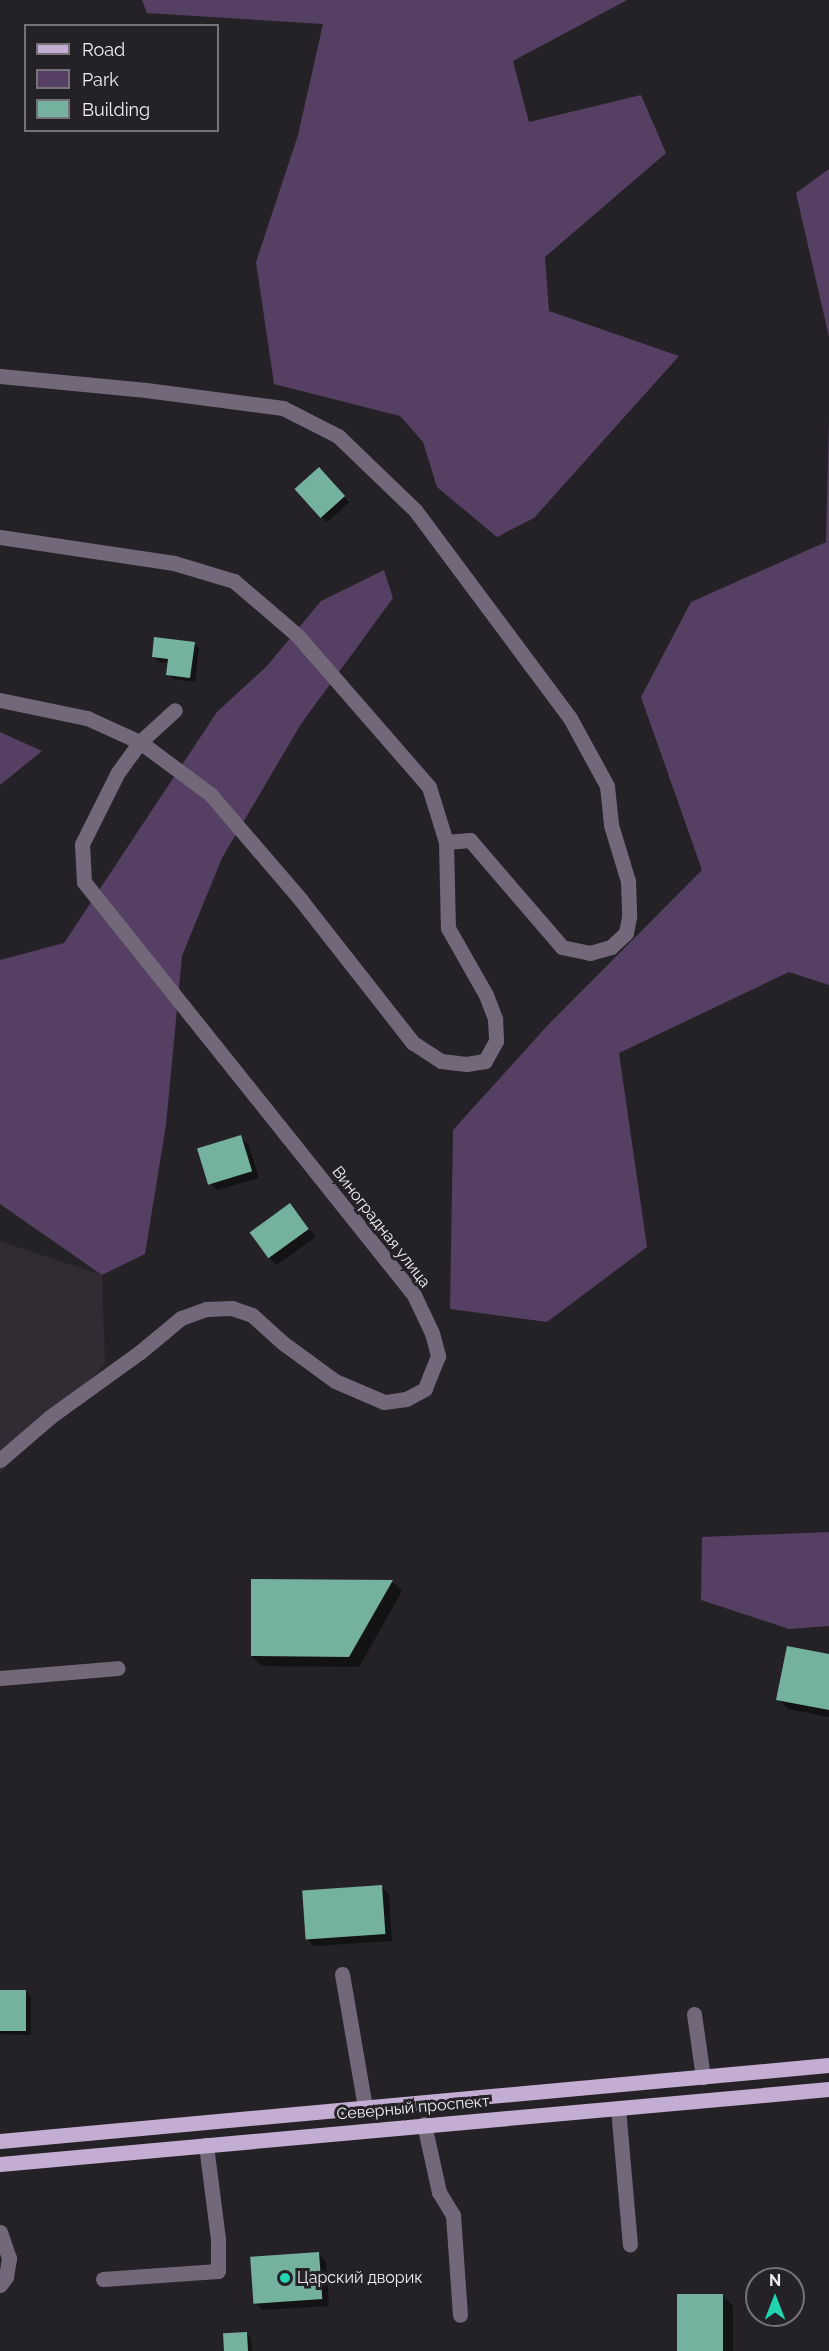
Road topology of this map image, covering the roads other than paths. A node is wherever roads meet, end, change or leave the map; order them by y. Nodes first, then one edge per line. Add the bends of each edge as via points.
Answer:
1 (0, 376) edge
2 (0, 537) edge
3 (0, 700) edge
4 (176, 710) dead end
5 (140, 742) junction
6 (446, 842) junction
7 (0, 1460) edge
8 (118, 1668) dead end
9 (0, 1678) edge
10 (342, 1974) dead end
11 (694, 2014) dead end
12 (829, 2065) edge
13 (703, 2077) junction
14 (829, 2089) edge
15 (365, 2108) junction
16 (618, 2108) junction
17 (424, 2124) junction
18 (0, 2141) edge
19 (206, 2145) junction
20 (0, 2164) edge
21 (0, 2232) edge
22 (630, 2244) dead end
23 (103, 2278) dead end
24 (0, 2285) edge
25 (460, 2315) dead end

1 - 6 lane via 284,408 338,436 415,510 570,718 607,786 611,825 628,882 626,933 611,947 590,953 562,947 470,840
2 - 6 lane via 174,563 234,581 297,635 429,787
3 - 5 lane via 87,718
4 - 5 lane
5 - 6 lane via 210,794 301,900 413,1043 441,1061 466,1064 485,1061 496,1041 495,1019 486,995 448,928
5 - 7 lane, Виноградная улица via 118,772 82,844 84,882 414,1295 438,1356 425,1389 406,1399 384,1402 335,1382 252,1315 232,1308 206,1309 181,1318
8 - 9 lane
10 - 15 lane
11 - 13 lane
12 - 13 main road, Северный проспект
13 - 15 main road, Северный проспект
14 - 16 main road, Северный проспект
15 - 18 main road, Северный проспект
16 - 17 main road, Северный проспект
16 - 22 lane
17 - 19 main road, Северный проспект
17 - 25 lane via 439,2192 453,2215
19 - 20 main road, Северный проспект
19 - 23 lane via 218,2271
21 - 24 lane via 9,2258 6,2277

